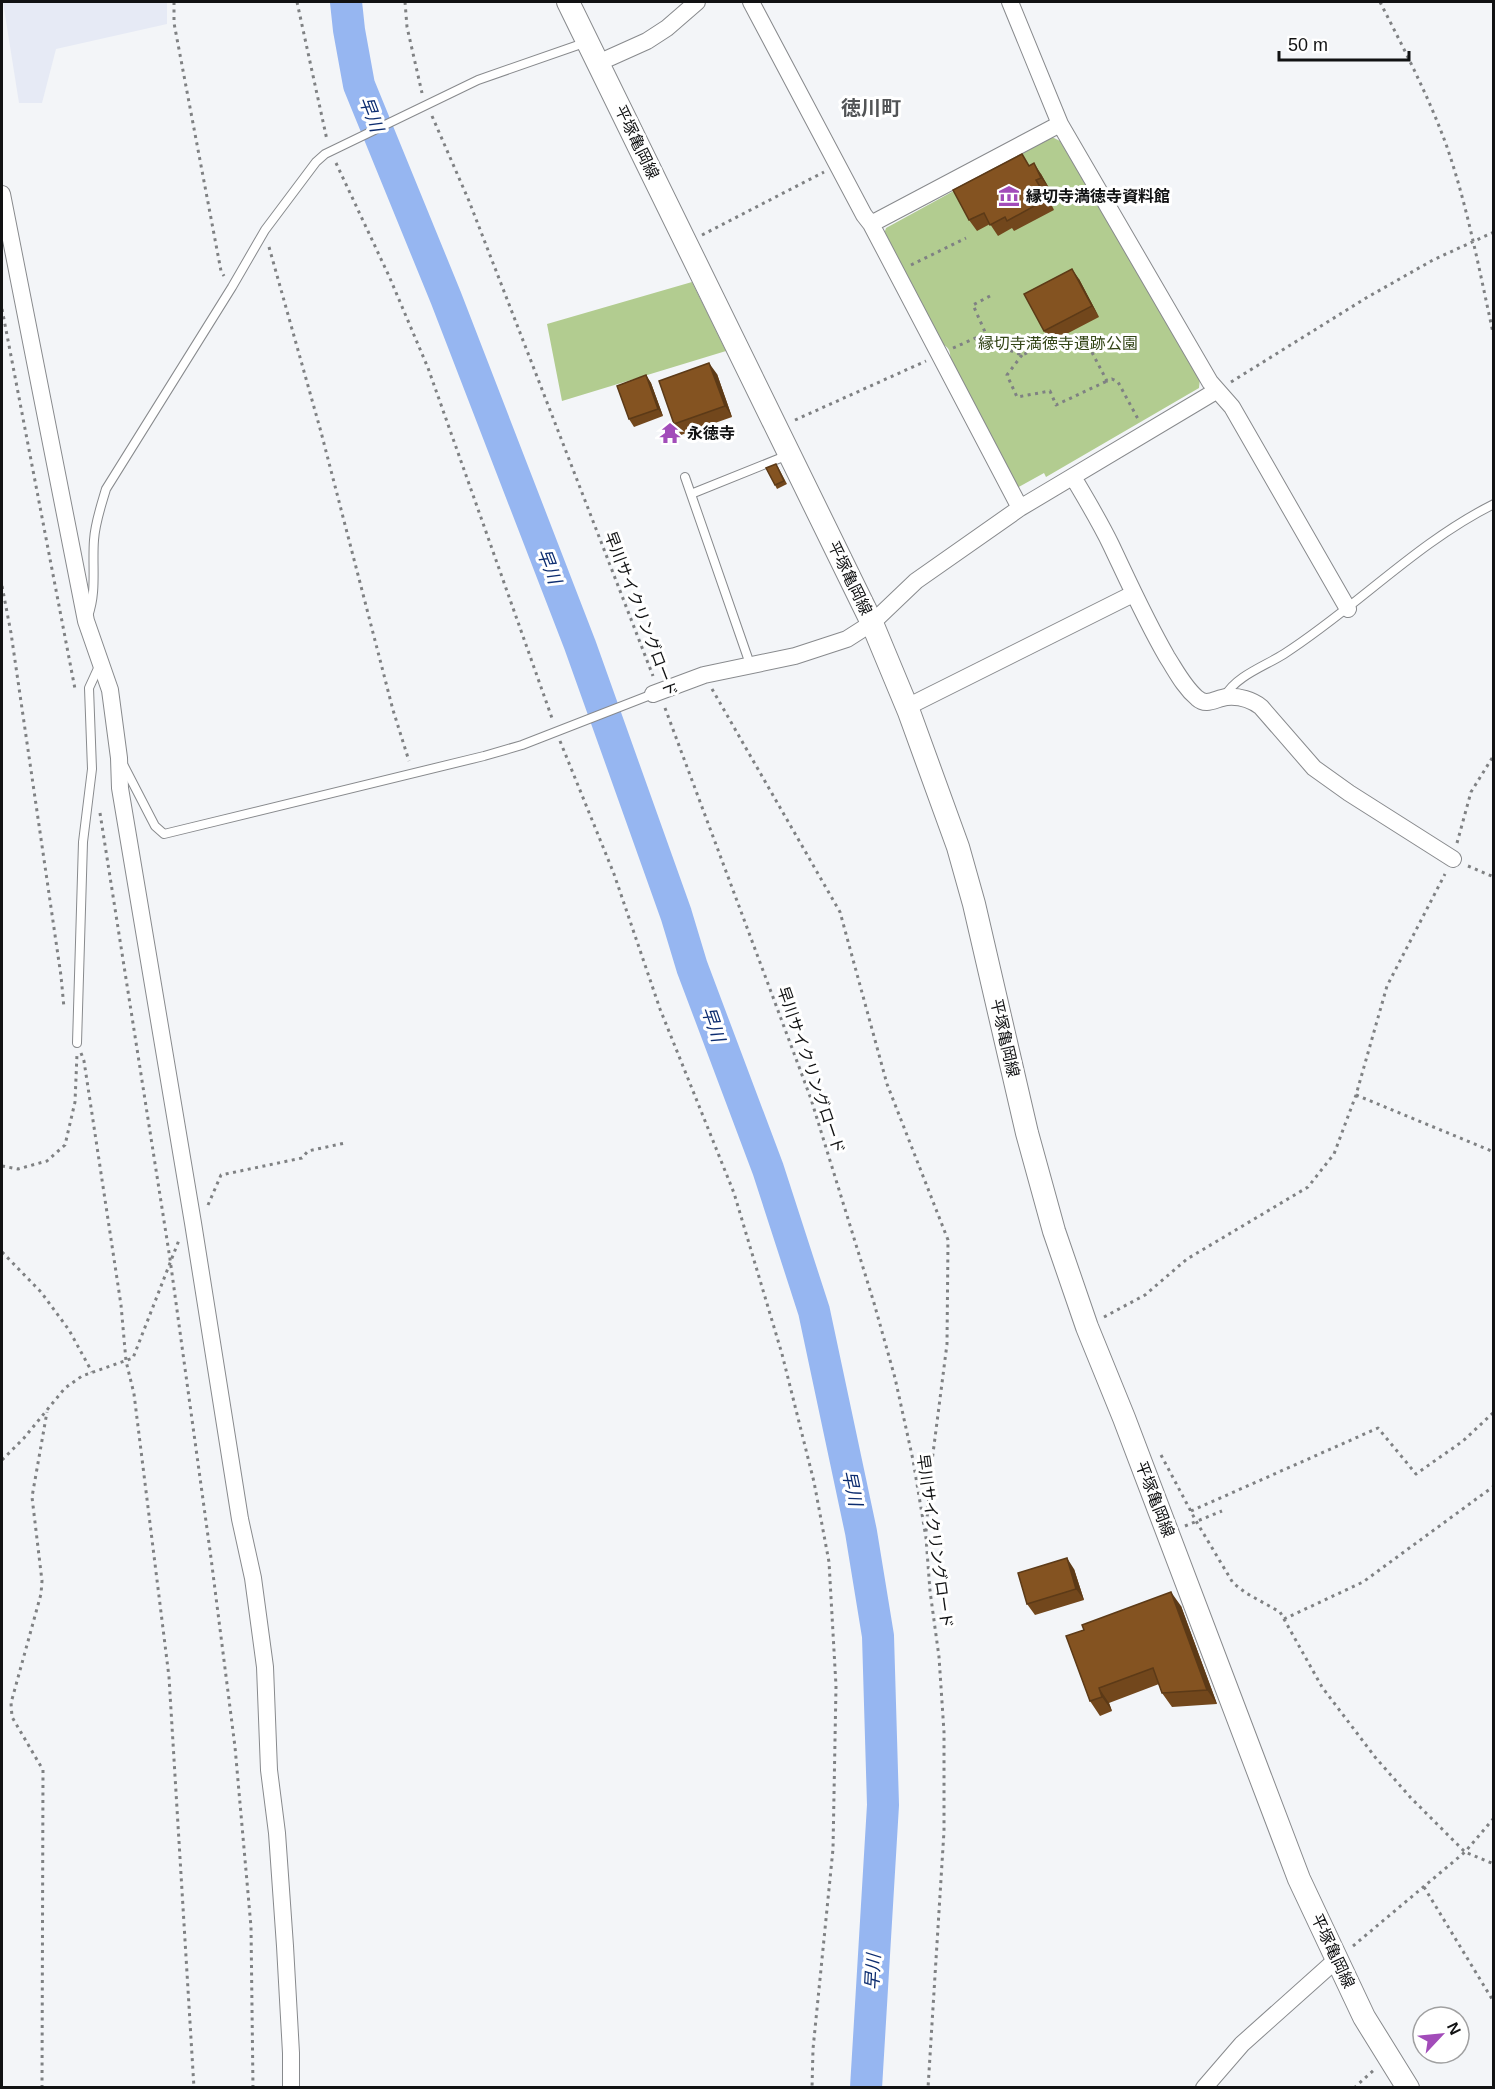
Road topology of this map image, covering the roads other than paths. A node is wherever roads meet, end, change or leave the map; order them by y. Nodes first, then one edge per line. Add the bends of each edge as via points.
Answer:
1 (568, 2) edge
2 (697, 2) edge
3 (751, 2) edge
4 (1010, 2) edge
5 (587, 42) junction
6 (598, 63) junction
7 (1060, 124) junction
8 (2, 194) edge
9 (871, 224) junction
10 (1216, 391) junction
11 (790, 454) junction
12 (685, 477) dead end
13 (1073, 477) junction
14 (691, 494) junction
15 (1494, 504) edge
16 (1020, 508) junction
17 (1134, 594) junction
18 (1348, 609) junction
19 (86, 621) junction
20 (872, 623) junction
21 (100, 663) junction
22 (750, 664) junction
23 (656, 693) joint
24 (1225, 697) junction
25 (907, 707) junction
26 (119, 758) junction
27 (1453, 859) road end
28 (77, 1043) road end
29 (1336, 1960) junction
30 (291, 2088) edge
31 (1204, 2088) edge
32 (1408, 2088) edge

1 - 5 main road, 平塚亀岡線
2 - 6 street via 647,41
3 - 9 street
4 - 7 street
5 - 6 main road, 平塚亀岡線
5 - 19 lane via 478,80 316,162 265,230 106,489 94,538 93,604
6 - 11 main road, 平塚亀岡線
7 - 9 street
7 - 10 street
8 - 19 street
9 - 16 street
10 - 13 street
10 - 18 street via 1232,407
11 - 14 lane
11 - 20 main road, 平塚亀岡線
12 - 14 lane
13 - 16 street
13 - 17 street
14 - 22 lane
15 - 18 lane via 1456,525
16 - 20 street via 915,581
17 - 24 street via 1181,680 1205,702
17 - 25 street
18 - 24 lane via 1231,686
19 - 21 street
20 - 22 street via 822,649
20 - 25 main road, 平塚亀岡線
21 - 26 street via 110,690
21 - 28 lane via 89,688 92,768 82,842
22 - 23 street via 704,675
23 - 26 lane via 522,745 164,834 155,826
24 - 27 street via 1253,701 1314,768
25 - 29 main road, 平塚亀岡線 via 958,847 974,904 1054,1232 1299,1879
26 - 30 street via 120,788 265,1666
29 - 31 street via 1242,2044
29 - 32 main road, 平塚亀岡線 via 1364,2017

